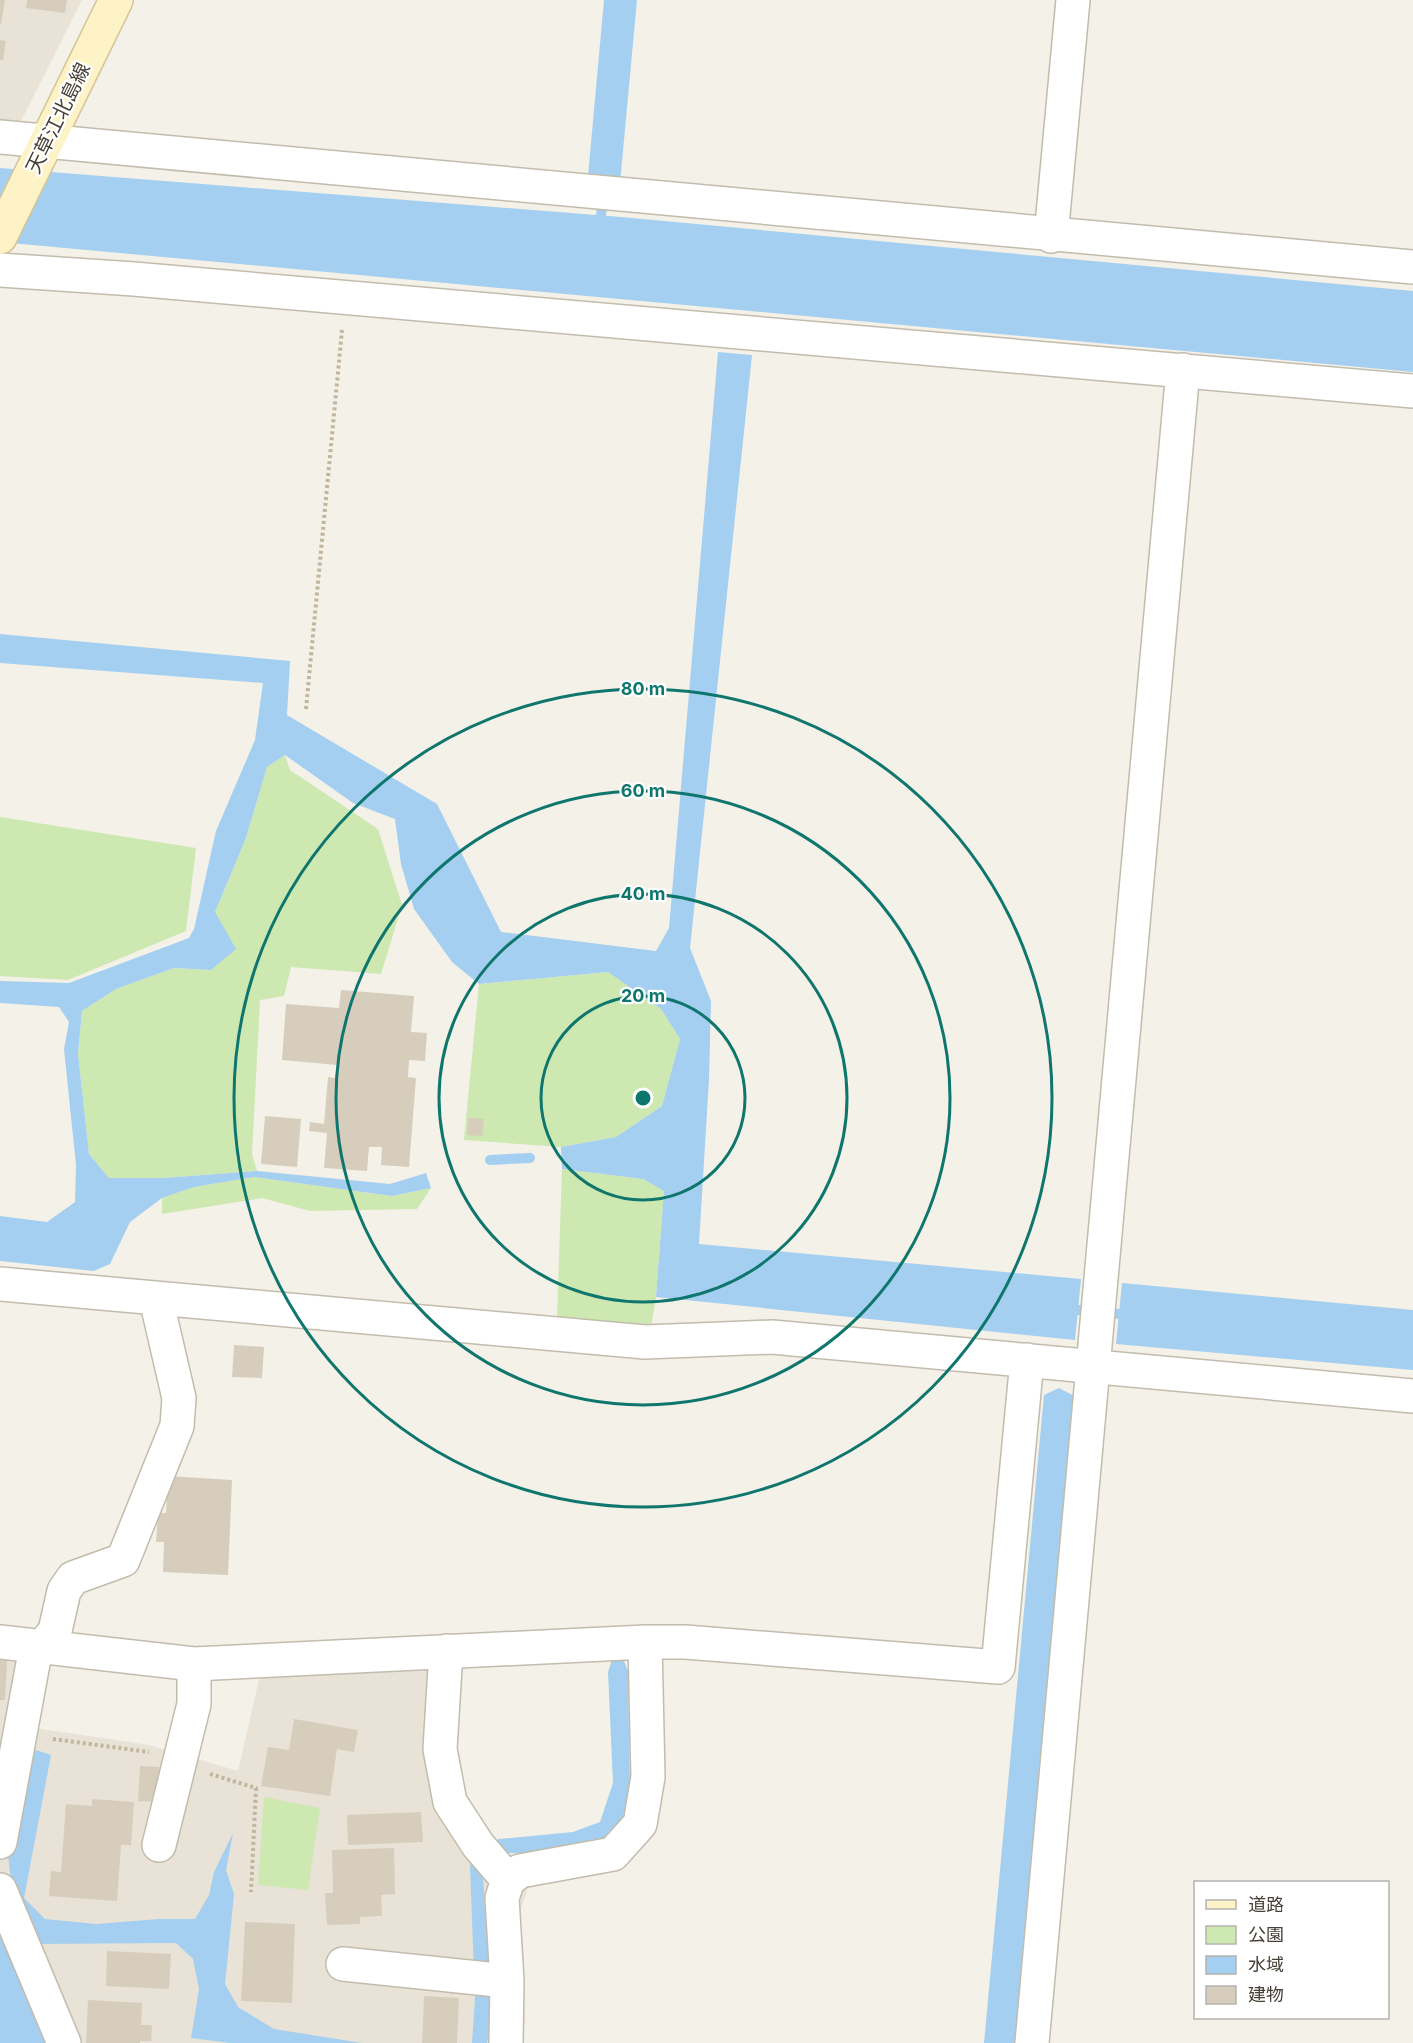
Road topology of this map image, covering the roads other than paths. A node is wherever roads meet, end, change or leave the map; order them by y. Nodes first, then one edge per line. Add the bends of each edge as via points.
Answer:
1 (116, 0) edge
2 (1073, 0) edge
3 (0, 137) edge
4 (47, 142) junction
5 (1051, 236) junction
6 (0, 237) edge
7 (1413, 267) edge
8 (0, 270) edge
9 (1183, 370) junction
10 (1413, 391) edge
11 (0, 1284) edge
12 (156, 1299) junction
13 (1027, 1360) junction
14 (1093, 1366) junction
15 (1413, 1396) edge
16 (0, 1642) edge
17 (645, 1642) junction
18 (44, 1647) junction
19 (446, 1651) junction
20 (194, 1664) junction
21 (0, 1842) edge
22 (159, 1845) dead end
23 (493, 1862) junction
24 (0, 1890) edge
25 (343, 1964) dead end
26 (507, 1981) junction
27 (64, 2043) edge
28 (506, 2043) edge
29 (1032, 2043) edge

1 - 4 street, 天草江北島線
2 - 5 street
3 - 4 street
4 - 5 street
4 - 6 street, 天草江北島線
5 - 7 street
8 - 9 street
9 - 10 street
9 - 14 street
11 - 12 street
12 - 13 street via 645,1342 772,1338
12 - 18 street via 179,1398 177,1426 123,1560 74,1578 64,1591 56,1631
13 - 14 street
13 - 17 street via 998,1667
14 - 15 street
14 - 29 street
16 - 18 street
17 - 19 street
17 - 23 street via 648,1778 640,1824 613,1854 520,1871
18 - 20 street
18 - 21 street via 34,1658
19 - 20 street
19 - 23 street via 440,1749 450,1802
20 - 22 street via 194,1704
23 - 26 street via 502,1898
24 - 27 street
25 - 26 street
26 - 28 street

